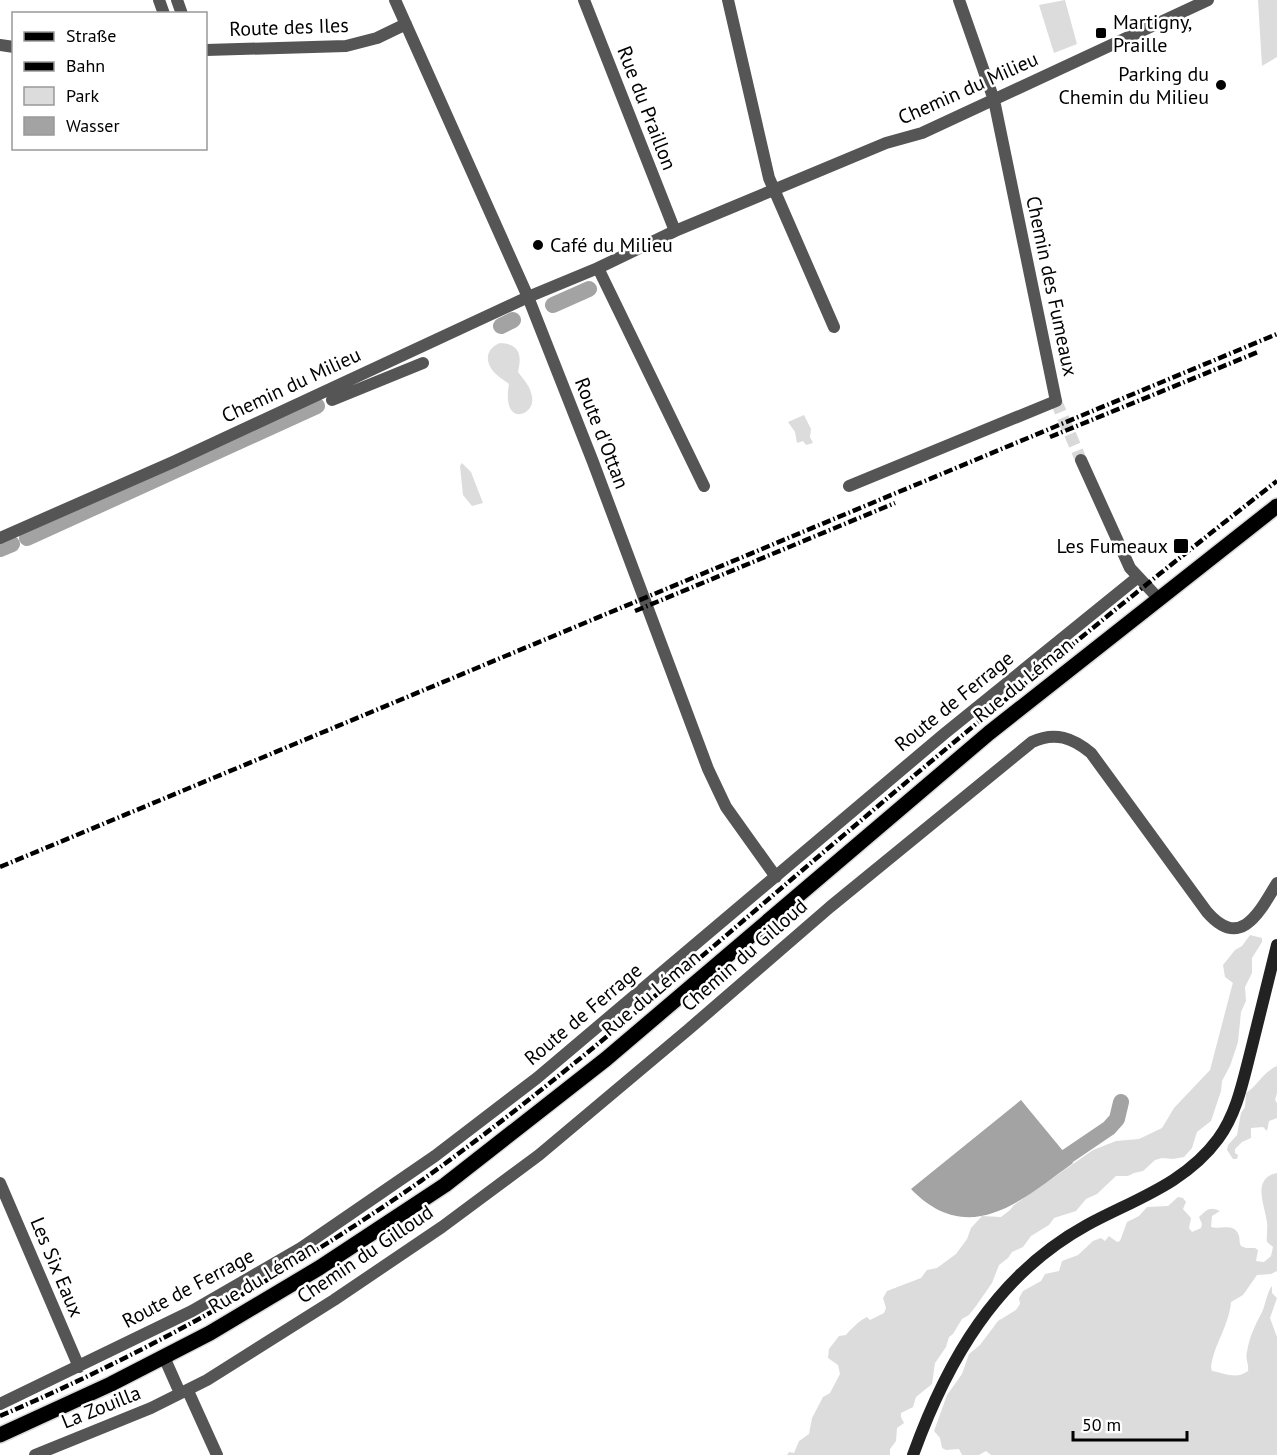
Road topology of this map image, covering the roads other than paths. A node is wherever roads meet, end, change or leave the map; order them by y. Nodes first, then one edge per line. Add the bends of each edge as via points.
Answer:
1 (395, 0) edge
2 (584, 0) edge
3 (728, 0) edge
4 (959, 0) edge
5 (1208, 0) edge
6 (406, 24) junction
7 (207, 50) edge
8 (993, 100) junction
9 (774, 190) junction
10 (675, 231) junction
11 (598, 268) junction
12 (528, 297) junction
13 (834, 327) dead end
14 (423, 363) dead end
15 (332, 400) dead end
16 (1081, 460) tunnel mouth
17 (704, 486) dead end
18 (849, 486) dead end
19 (1277, 506) edge
20 (0, 538) edge
21 (1138, 577) junction
22 (1158, 598) junction
23 (776, 878) junction
24 (1277, 883) edge
25 (1277, 945) edge
26 (0, 1183) edge
27 (164, 1357) junction
28 (79, 1367) junction
29 (184, 1392) junction
30 (0, 1404) edge
31 (0, 1435) edge
32 (35, 1455) edge
33 (217, 1455) edge
34 (913, 1455) edge

1 - 6 street, Route d'Ottan
2 - 10 street, Rue du Praillon
3 - 9 street
4 - 8 street
5 - 8 street, Chemin du Milieu
6 - 7 street, Route des Iles via 377,38 346,46
6 - 12 street, Route d'Ottan
8 - 9 street, Chemin du Milieu via 922,133 886,143
8 - 18 street, Chemin des Fumeaux via 1056,401
9 - 10 street, Chemin du Milieu
9 - 13 street
10 - 11 street, Chemin du Milieu
11 - 12 street, Chemin du Milieu
11 - 17 street
12 - 20 street, Chemin du Milieu
12 - 23 street, Route d'Ottan via 708,769 726,807
14 - 15 street
16 - 21 street via 1130,568
19 - 22 main road, Rue du Léman
21 - 22 street
21 - 23 street, Route de Ferrage via 944,734
22 - 27 main road, Rue du Léman via 989,734 689,989 445,1185 268,1300
23 - 28 street, Route de Ferrage via 537,1078 435,1156 301,1248 192,1311
24 - 29 street, Chemin du Gilloud via 1247,925 1240,929 1216,922 1091,753 1065,737 1048,736 1032,742 830,907 539,1155 344,1293
25 - 34 street via 1239,1096 1218,1140 1180,1176 1067,1237 1010,1286 958,1353
26 - 28 street, Les Six Eaux
27 - 29 street
27 - 31 main road, Rue du Léman
28 - 30 street, Route de Ferrage
29 - 32 street, La Zouilla
29 - 33 street

